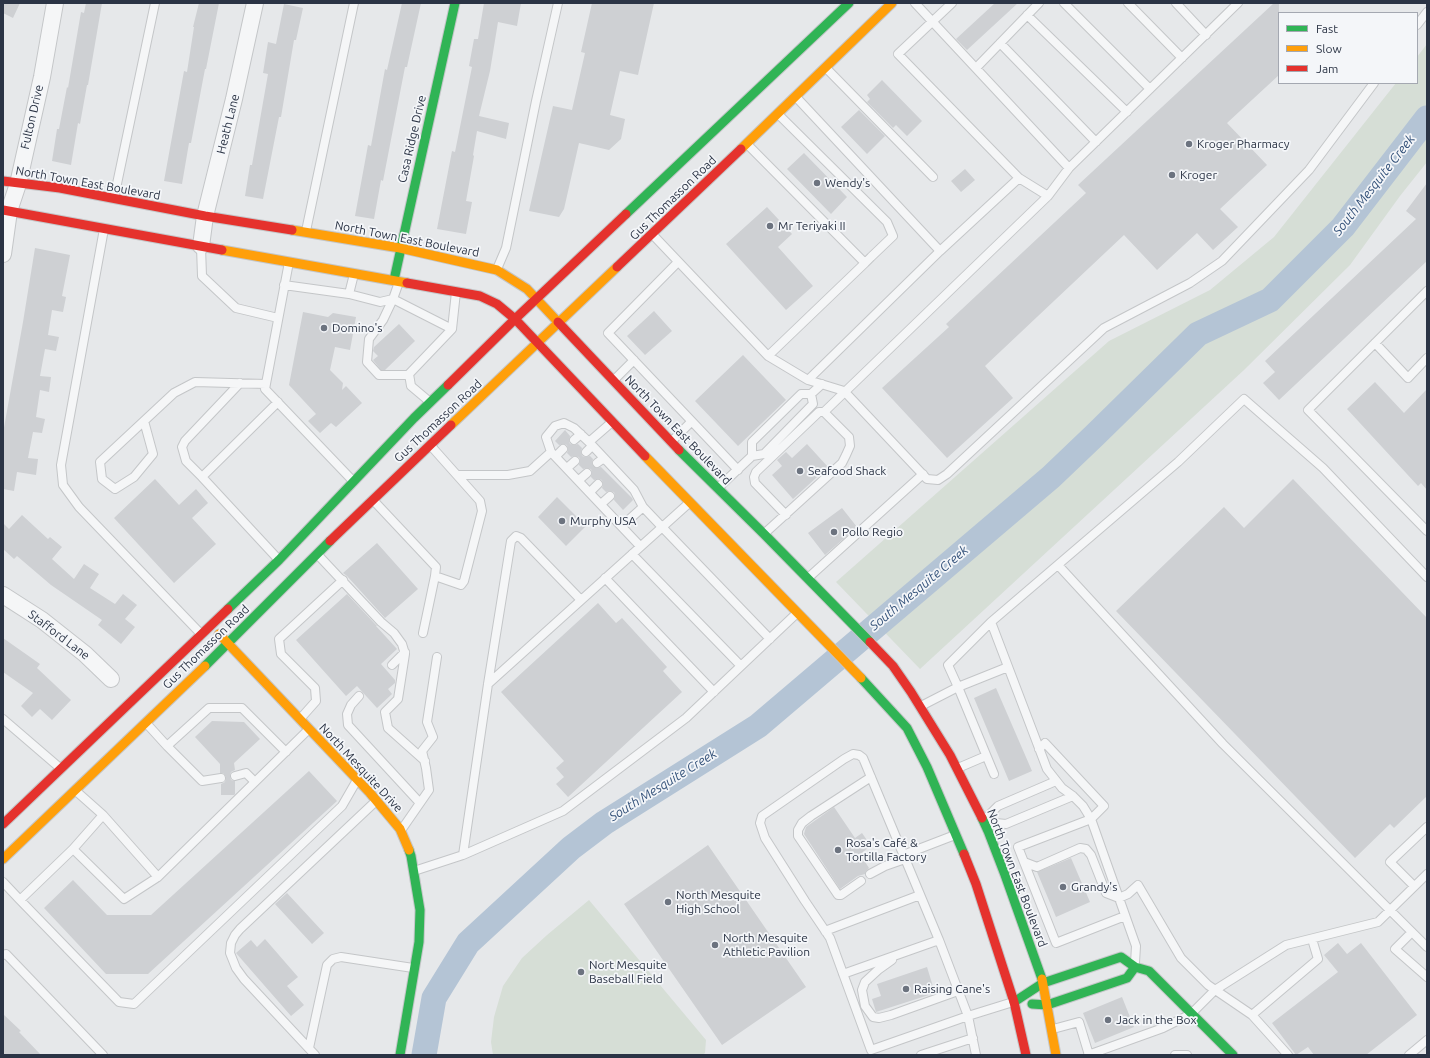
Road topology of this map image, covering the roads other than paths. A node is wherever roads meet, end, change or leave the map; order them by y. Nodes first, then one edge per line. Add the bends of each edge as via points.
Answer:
1 (55, 3) edge
2 (155, 3) edge
3 (255, 3) edge
4 (354, 3) edge
5 (455, 3) edge
6 (558, 3) edge
7 (849, 3) edge
8 (892, 3) edge
9 (915, 3) edge
10 (952, 3) edge
11 (1039, 3) edge
12 (1064, 3) edge
13 (1128, 3) edge
14 (1176, 3) edge
15 (1237, 4) edge
16 (1427, 12) edge
17 (1027, 15) junction
18 (932, 22) junction
19 (1418, 24) edge
20 (1206, 35) junction
21 (1000, 43) junction
22 (1182, 58) junction
23 (825, 68) junction
24 (976, 68) junction
25 (1373, 84) edge
26 (1150, 89) junction
27 (796, 96) junction
28 (1126, 112) junction
29 (778, 114) junction
30 (1096, 142) junction
31 (747, 143) junction
32 (1069, 168) junction
33 (933, 177) dead end
34 (1019, 178) junction
35 (10, 182) edge
36 (1048, 196) junction
37 (114, 198) junction
38 (6, 211) edge
39 (205, 216) junction
40 (104, 228) junction
41 (306, 232) junction
42 (652, 234) junction
43 (4, 236) edge
44 (202, 246) junction
45 (400, 248) junction
46 (940, 251) junction
47 (3, 254) edge
48 (289, 262) junction
49 (678, 262) junction
50 (866, 263) junction
51 (497, 270) junction
52 (354, 273) junction
53 (396, 281) junction
54 (284, 286) junction
55 (1427, 291) edge
56 (456, 292) junction
57 (349, 294) junction
58 (393, 299) junction
59 (536, 299) junction
60 (278, 318) junction
61 (515, 319) junction
62 (559, 323) junction
63 (452, 328) junction
64 (1375, 343) junction
65 (538, 344) junction
66 (768, 356) junction
67 (1427, 358) edge
68 (634, 360) junction
69 (409, 375) junction
70 (808, 380) junction
71 (614, 381) junction
72 (240, 383) junction
73 (266, 384) junction
74 (822, 384) junction
75 (844, 391) junction
76 (811, 394) junction
77 (278, 402) junction
78 (430, 402) junction
79 (824, 412) junction
80 (144, 421) junction
81 (613, 421) junction
82 (691, 422) junction
83 (671, 442) junction
84 (430, 445) junction
85 (589, 447) junction
86 (563, 449) dead end
87 (554, 454) junction
88 (752, 456) junction
89 (575, 461) dead end
90 (567, 468) junction
91 (738, 470) junction
92 (587, 473) dead end
93 (923, 474) junction
94 (456, 475) junction
95 (202, 477) junction
96 (579, 480) junction
97 (353, 481) junction
98 (598, 484) dead end
99 (714, 490) junction
100 (590, 492) junction
101 (367, 494) junction
102 (610, 496) dead end
103 (693, 500) junction
104 (601, 504) junction
105 (643, 507) junction
106 (786, 515) junction
107 (622, 526) junction
108 (662, 527) junction
109 (1427, 531) edge
110 (764, 534) junction
111 (640, 546) junction
112 (317, 554) junction
113 (632, 554) junction
114 (279, 560) junction
115 (1058, 565) junction
116 (436, 576) junction
117 (1427, 577) edge
118 (605, 578) junction
119 (807, 578) junction
120 (343, 580) junction
121 (3, 596) edge
122 (581, 600) junction
123 (798, 613) junction
124 (991, 622) junction
125 (210, 626) junction
126 (423, 633) dead end
127 (201, 634) junction
128 (770, 639) junction
129 (228, 644) junction
130 (405, 652) junction
131 (437, 657) dead end
132 (392, 665) dead end
133 (741, 666) junction
134 (1008, 667) junction
135 (111, 679) dead end
136 (488, 684) junction
137 (958, 687) junction
138 (714, 692) junction
139 (359, 696) dead end
140 (920, 706) junction
141 (3, 719) edge
142 (300, 720) junction
143 (145, 722) junction
144 (309, 729) junction
145 (167, 746) junction
146 (1039, 749) junction
147 (286, 752) junction
148 (986, 756) junction
149 (425, 761) junction
150 (61, 769) junction
151 (957, 769) junction
152 (994, 774) dead end
153 (235, 776) dead end
154 (871, 777) junction
155 (221, 778) dead end
156 (357, 780) junction
157 (1056, 781) junction
158 (255, 782) junction
159 (71, 784) junction
160 (1073, 796) junction
161 (376, 800) junction
162 (420, 803) junction
163 (103, 815) junction
164 (1091, 818) junction
165 (980, 823) junction
166 (3, 824) edge
167 (1427, 827) edge
168 (401, 832) junction
169 (959, 833) junction
170 (73, 849) junction
171 (463, 855) junction
172 (904, 857) junction
173 (3, 859) edge
174 (1024, 862) junction
175 (413, 872) junction
176 (870, 874) dead end
177 (1427, 874) edge
178 (158, 877) junction
179 (861, 881) dead end
180 (3, 882) edge
181 (1414, 886) junction
182 (920, 895) junction
183 (1119, 898) junction
184 (20, 900) junction
185 (1390, 910) junction
186 (1125, 916) junction
187 (825, 932) junction
188 (1412, 932) junction
189 (1312, 939) junction
190 (939, 940) junction
191 (1427, 947) edge
192 (899, 954) junction
193 (3, 955) edge
194 (1135, 967) junction
195 (415, 968) junction
196 (843, 974) junction
197 (1427, 977) edge
198 (1043, 983) junction
199 (1215, 990) junction
200 (958, 991) junction
201 (1014, 1002) junction
202 (1047, 1005) junction
203 (1191, 1014) junction
204 (1252, 1015) junction
205 (968, 1016) junction
206 (1051, 1029) junction
207 (973, 1038) junction
208 (1427, 1040) edge
209 (309, 1048) junction
210 (872, 1052) edge
211 (103, 1055) edge
212 (315, 1055) edge
213 (400, 1055) edge
214 (921, 1055) edge
215 (976, 1055) edge
216 (1026, 1055) edge
217 (1056, 1055) edge
218 (1088, 1055) edge
219 (1175, 1055) edge
220 (1186, 1055) edge
221 (1233, 1055) edge
222 (1288, 1055) edge
223 (1408, 1055) edge

1 - 35 street, Fulton Drive via 42,77
2 - 37 lane
3 - 39 street, Heath Lane
4 - 41 lane
5 - 45 main road, Casa Ridge Drive
6 - 51 lane via 506,248
7 - 59 main road, Gus Thomasson Road
8 - 23 main road, Gus Thomasson Road
9 - 18 lane
10 - 18 lane
11 - 17 lane
12 - 26 lane
13 - 22 lane
14 - 20 lane
15 - 20 lane
16 - 19 lane
17 - 21 lane
17 - 28 lane
18 - 24 lane
18 - 34 lane via 898,54
20 - 22 lane
21 - 24 lane
21 - 30 lane
22 - 26 lane
23 - 27 main road, Gus Thomasson Road
23 - 33 lane
24 - 32 lane
25 - 93 lane via 1309,170 1222,261 1190,283 1104,328 947,474 938,480 928,479
26 - 28 lane
27 - 29 main road, Gus Thomasson Road
27 - 46 lane
28 - 30 lane
29 - 31 main road, Gus Thomasson Road
29 - 50 lane via 887,222 893,236
30 - 32 lane
31 - 42 main road, Gus Thomasson Road
31 - 50 lane
32 - 36 lane
34 - 36 lane
34 - 46 lane
35 - 37 main road, North Town East Boulevard
35 - 38 street, Fulton Drive
36 - 75 lane
37 - 39 main road, North Town East Boulevard
38 - 40 main road
38 - 43 street, Fulton Drive
39 - 41 main road, North Town East Boulevard
39 - 44 street, Heath Lane
40 - 44 main road
40 - 127 lane via 61,465 63,485 79,507
41 - 45 main road, North Town East Boulevard
42 - 49 lane
42 - 62 main road, Gus Thomasson Road
43 - 47 street, Fulton Drive
44 - 48 main road
44 - 60 lane via 202,276 236,308
45 - 51 main road, North Town East Boulevard
45 - 53 main road, Casa Ridge Drive
46 - 70 lane
48 - 52 main road
48 - 54 lane
49 - 66 lane
49 - 68 lane via 608,333
50 - 66 lane
51 - 59 main road, North Town East Boulevard via 524,287
52 - 53 main road
52 - 57 lane
53 - 56 main road
53 - 58 lane
54 - 57 lane
54 - 60 lane
55 - 64 lane
56 - 61 main road via 480,296 497,304
56 - 63 lane
57 - 58 lane via 380,302
58 - 63 lane
58 - 69 lane via 383,320 369,339 367,362 379,375
59 - 61 main road, Gus Thomasson Road
59 - 62 main road, North Town East Boulevard
60 - 73 lane
61 - 65 main road
61 - 78 main road, Gus Thomasson Road
62 - 65 main road, Gus Thomasson Road
62 - 71 main road, North Town East Boulevard
63 - 69 lane
64 - 67 lane via 1408,378
64 - 109 lane via 1308,410
65 - 81 main road
65 - 84 main road, Gus Thomasson Road
66 - 70 lane
68 - 71 lane
68 - 82 lane
69 - 78 lane via 411,386
70 - 74 lane
71 - 83 main road, North Town East Boulevard
72 - 73 lane
72 - 80 lane via 195,382 174,393
72 - 95 lane via 182,447 186,461
73 - 77 lane via 265,389
74 - 75 lane
74 - 76 lane
75 - 79 lane
75 - 93 lane
76 - 88 lane via 813,404 764,454
76 - 88 lane via 801,394 752,442
77 - 95 lane
77 - 97 lane
78 - 97 main road, Gus Thomasson Road
79 - 106 lane via 849,437 850,446 842,463
79 - 106 lane via 819,412 756,472 754,477 755,483
80 - 80 lane via 100,462 102,479 115,489 134,478 154,454
81 - 85 lane
81 - 103 main road
82 - 83 lane
82 - 91 lane
83 - 99 main road, North Town East Boulevard
84 - 94 lane
84 - 101 main road, Gus Thomasson Road
85 - 87 lane via 577,437 574,428 564,423 555,426 546,437
85 - 105 lane via 623,484 634,490
86 - 87 lane
87 - 90 lane
87 - 94 lane via 530,470 508,475
88 - 91 lane
89 - 90 lane
90 - 96 lane
91 - 99 lane
92 - 96 lane
93 - 119 lane
94 - 116 lane via 480,501 482,510 464,582 461,585
95 - 114 lane
96 - 100 lane
97 - 101 main road
97 - 114 main road, Gus Thomasson Road
98 - 100 lane
99 - 110 main road, North Town East Boulevard
100 - 104 lane
101 - 112 main road, Gus Thomasson Road
101 - 116 lane via 436,567
102 - 104 lane
103 - 108 lane
103 - 123 main road
104 - 107 lane
105 - 107 lane
105 - 108 lane
106 - 110 lane
107 - 111 lane
108 - 111 lane
108 - 128 lane
110 - 119 main road, North Town East Boulevard
111 - 113 lane
112 - 120 lane
112 - 129 main road, Gus Thomasson Road
113 - 118 lane
113 - 133 lane
114 - 125 main road, Gus Thomasson Road
115 - 117 lane via 1178,462 1244,399 1323,468
115 - 124 lane
115 - 185 lane via 1223,744
116 - 126 lane
118 - 122 lane
118 - 138 lane
119 - 140 main road, North Town East Boulevard via 893,666
120 - 130 lane via 381,622 394,632
120 - 142 lane via 279,639 281,654 315,688 316,701
121 - 135 street, Stafford Lane via 42,620 85,654
122 - 136 lane
122 - 136 lane via 521,538 516,536 511,541
123 - 128 lane
123 - 169 main road via 907,728
124 - 134 lane
124 - 137 lane via 948,665
125 - 127 main road, Gus Thomasson Road
125 - 129 main road, North Mesquite Drive
127 - 150 main road, Gus Thomasson Road
128 - 133 lane
129 - 142 main road, North Mesquite Drive
129 - 143 main road, Gus Thomasson Road
130 - 132 lane
130 - 149 lane via 398,699 385,712 388,728
131 - 149 lane via 427,722 433,737 422,751
133 - 138 lane
134 - 137 lane
134 - 146 lane
136 - 171 lane
137 - 140 lane
137 - 148 lane
138 - 171 lane via 686,718 563,812
139 - 162 lane via 351,704 347,714 348,725
140 - 151 main road, North Town East Boulevard
141 - 150 lane
142 - 144 main road, North Mesquite Drive
143 - 145 lane
143 - 159 main road, Gus Thomasson Road
144 - 147 lane
144 - 156 main road, North Mesquite Drive
145 - 147 lane via 210,708 242,708
145 - 155 lane via 202,782
146 - 157 lane via 1047,769
146 - 164 lane via 1045,743 1104,806
147 - 158 lane
148 - 151 lane
148 - 152 lane
149 - 162 lane via 429,790
150 - 159 main road
150 - 166 main road, Gus Thomasson Road
151 - 165 main road, North Town East Boulevard
153 - 158 lane via 246,773
154 - 172 lane
154 - 179 lane via 811,816 798,830 798,836 838,895
154 - 187 lane via 863,758 853,754 762,816 760,822 765,838
156 - 161 main road, North Mesquite Drive
156 - 184 lane via 342,806 134,1004 119,1002
157 - 160 lane
157 - 165 lane via 998,806
158 - 178 lane
159 - 163 lane
159 - 173 main road, Gus Thomasson Road
160 - 164 lane
160 - 165 lane via 1006,824
161 - 168 main road, North Mesquite Drive
161 - 209 lane via 240,929 231,943 230,953 244,979
162 - 168 lane
163 - 170 lane
163 - 178 lane
164 - 174 lane via 1018,847
164 - 183 lane
165 - 198 main road, North Town East Boulevard via 1005,875
167 - 181 lane via 1390,862
168 - 175 main road, North Mesquite Drive via 411,856
169 - 172 lane
169 - 201 main road
170 - 178 lane via 124,899
170 - 184 lane
171 - 175 lane
172 - 176 lane
172 - 182 lane
174 - 183 lane via 1037,867 1080,848 1086,849 1091,855 1106,893
174 - 186 lane via 1056,943
175 - 195 main road, North Mesquite Drive via 420,910
177 - 181 lane
180 - 184 lane
181 - 185 lane
182 - 187 lane
182 - 190 lane
183 - 186 lane
183 - 199 lane via 1138,885 1181,958
185 - 188 lane
185 - 189 lane via 1378,922
186 - 194 lane via 1136,946
187 - 196 lane via 830,938
188 - 191 lane
188 - 197 lane via 1395,949
189 - 199 lane via 1286,945
189 - 204 lane via 1318,959
190 - 192 lane
190 - 200 lane
192 - 196 lane
192 - 200 lane via 865,982 862,990 865,1006 873,1017 891,1015
193 - 211 lane via 6,954
194 - 198 main road via 1122,957
194 - 202 main road via 1127,978
194 - 203 main road via 1149,971
195 - 209 lane via 341,957 333,959 327,965
195 - 213 main road, North Mesquite Drive
196 - 210 lane
198 - 201 main road
198 - 202 main road, North Town East Boulevard
199 - 203 lane
199 - 204 lane
200 - 205 lane
201 - 202 main road
201 - 205 lane
201 - 216 main road
202 - 206 main road, North Town East Boulevard
203 - 218 lane via 1163,1028
203 - 221 main road
204 - 222 lane
205 - 207 lane
205 - 210 lane
206 - 217 main road, North Town East Boulevard
206 - 218 lane via 1079,1022
207 - 214 lane
207 - 215 lane
208 - 223 lane
209 - 212 lane
219 - 220 lane

